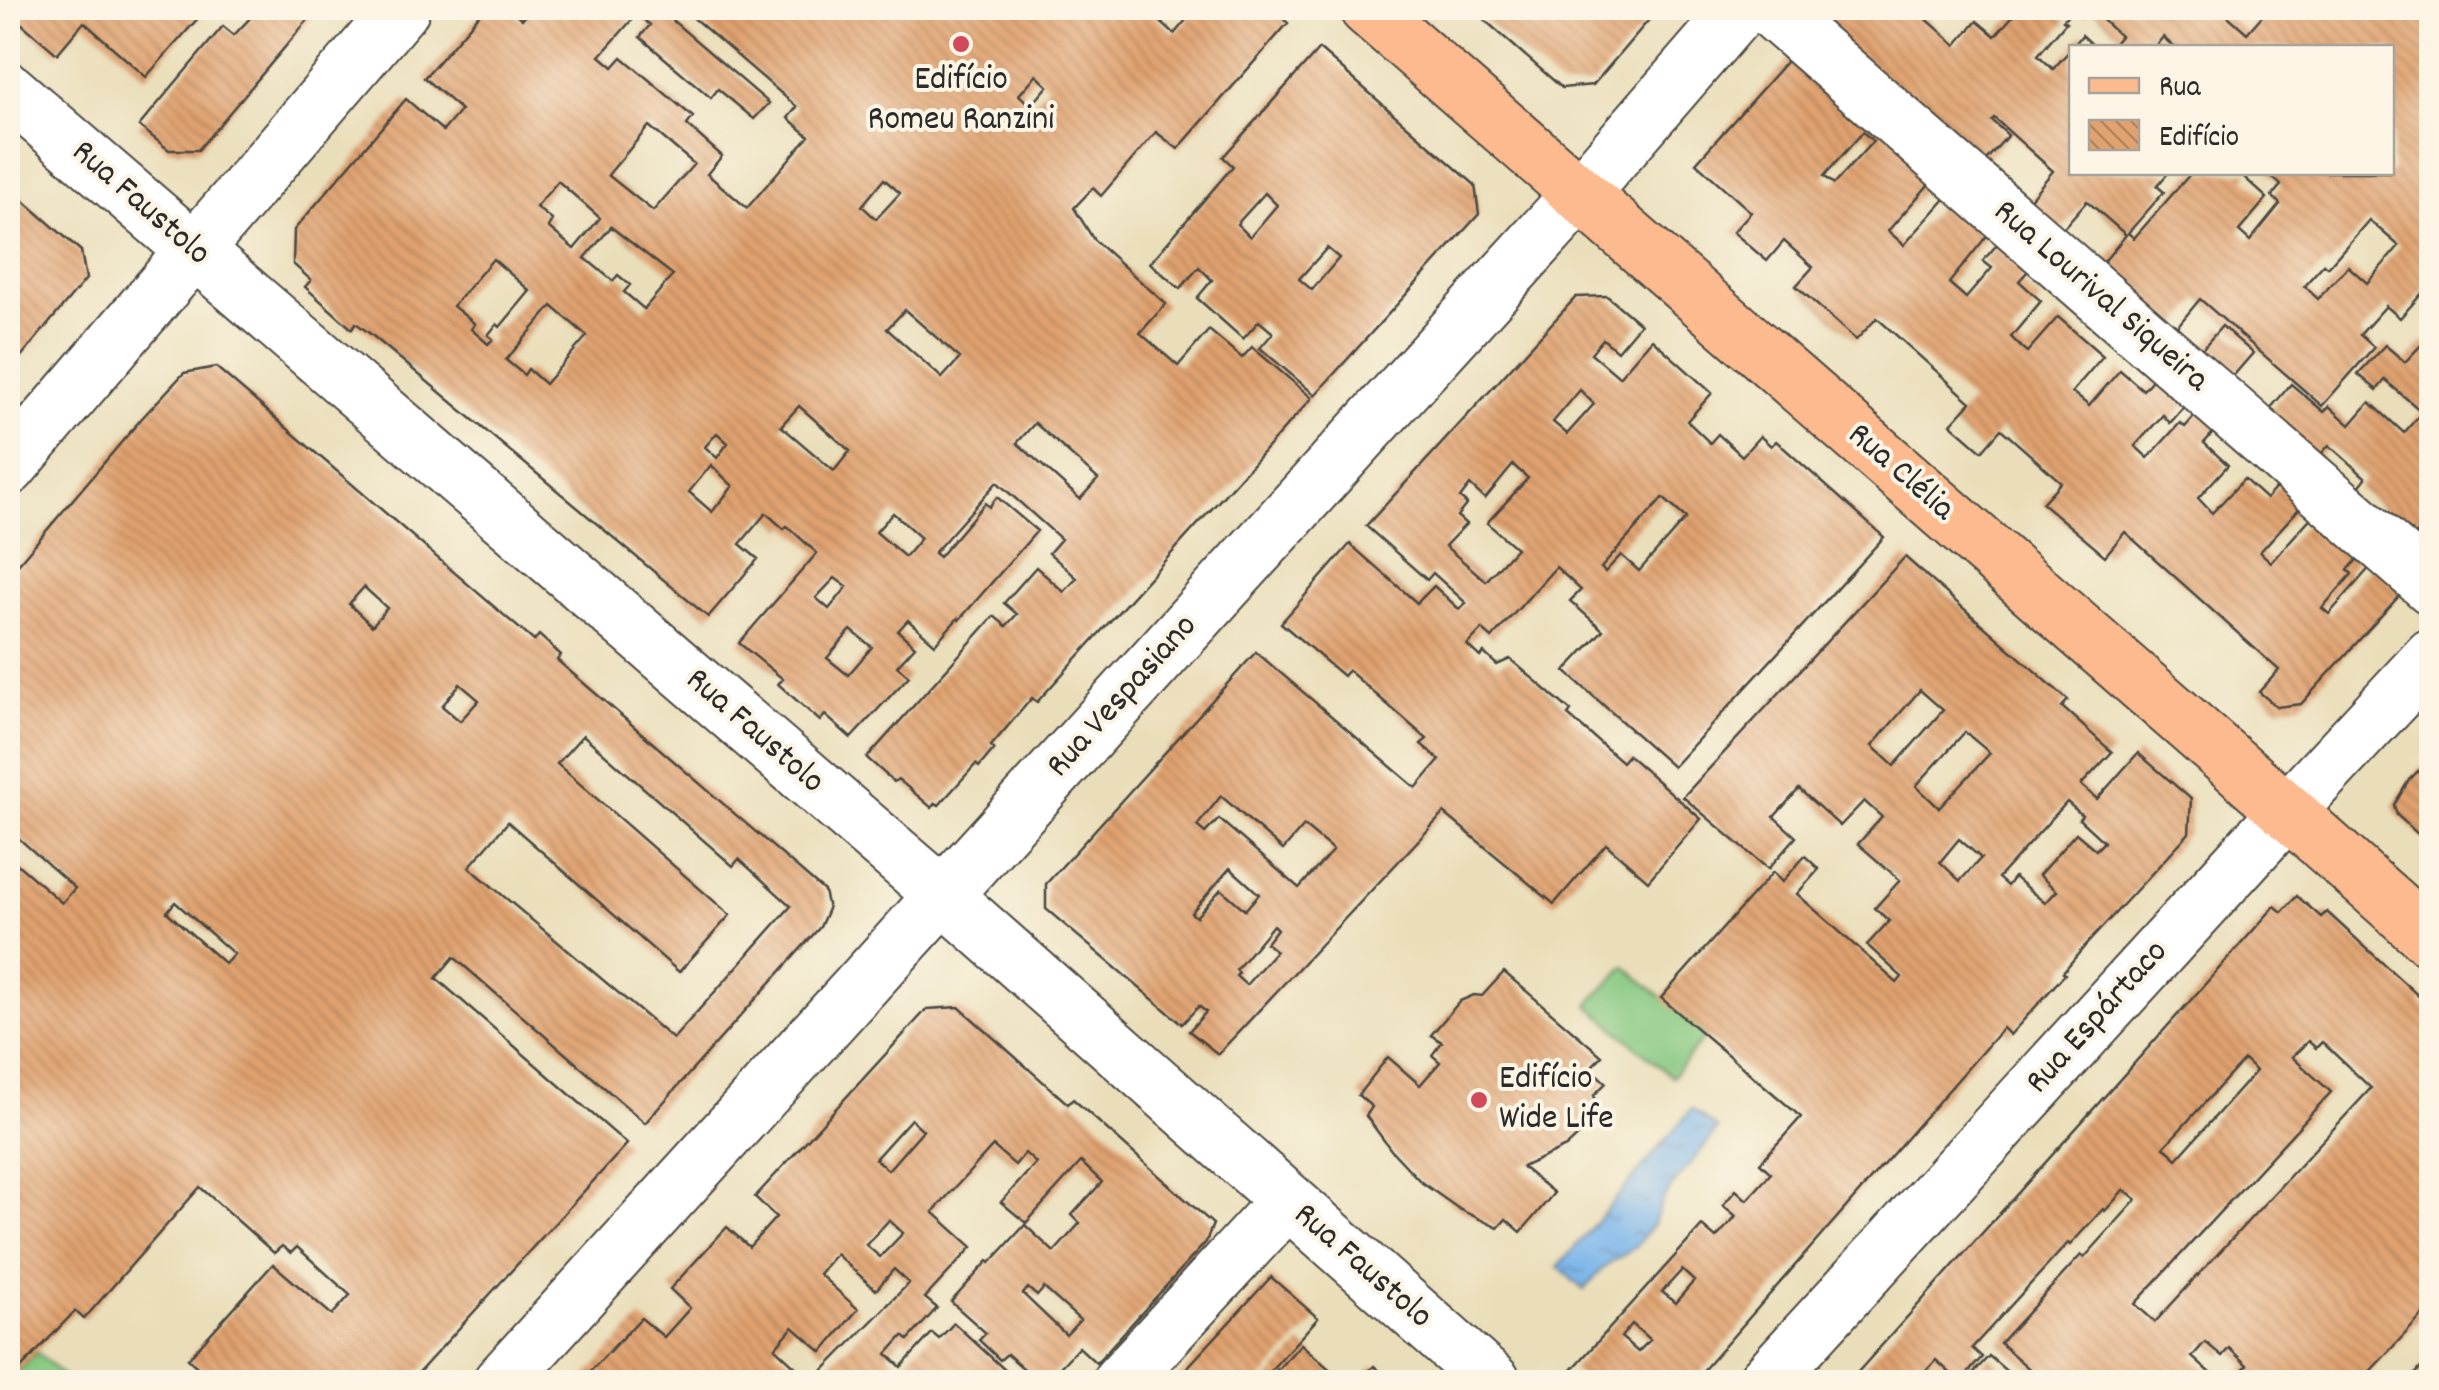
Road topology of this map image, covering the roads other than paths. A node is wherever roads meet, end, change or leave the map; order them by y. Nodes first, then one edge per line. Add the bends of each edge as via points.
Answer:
1 (402, 8) edge
2 (1366, 8) edge
3 (1741, 8) edge
4 (1769, 8) edge
5 (8, 90) edge
6 (1580, 194) junction
7 (195, 252) junction
8 (8, 468) edge
9 (2432, 587) edge
10 (2432, 656) edge
11 (2287, 811) junction
12 (944, 896) junction
13 (2432, 940) edge
14 (1286, 1202) junction
15 (501, 1382) edge
16 (1120, 1382) edge
17 (1493, 1382) edge
18 (1766, 1382) edge

1 - 7 street
2 - 6 main road, Rua Clélia
3 - 6 street, Rua Vespasiano
4 - 9 street, Rua Lourival Siqueira
5 - 7 street, Rua Faustolo
6 - 11 main road, Rua Clélia
6 - 12 street, Rua Vespasiano
7 - 8 street
7 - 12 street, Rua Faustolo
10 - 11 street, Rua Espártaco
11 - 13 main road, Rua Clélia
11 - 18 street, Rua Espártaco
12 - 14 street, Rua Faustolo
12 - 15 street, Rua Vespasiano
14 - 16 street
14 - 17 street, Rua Faustolo

